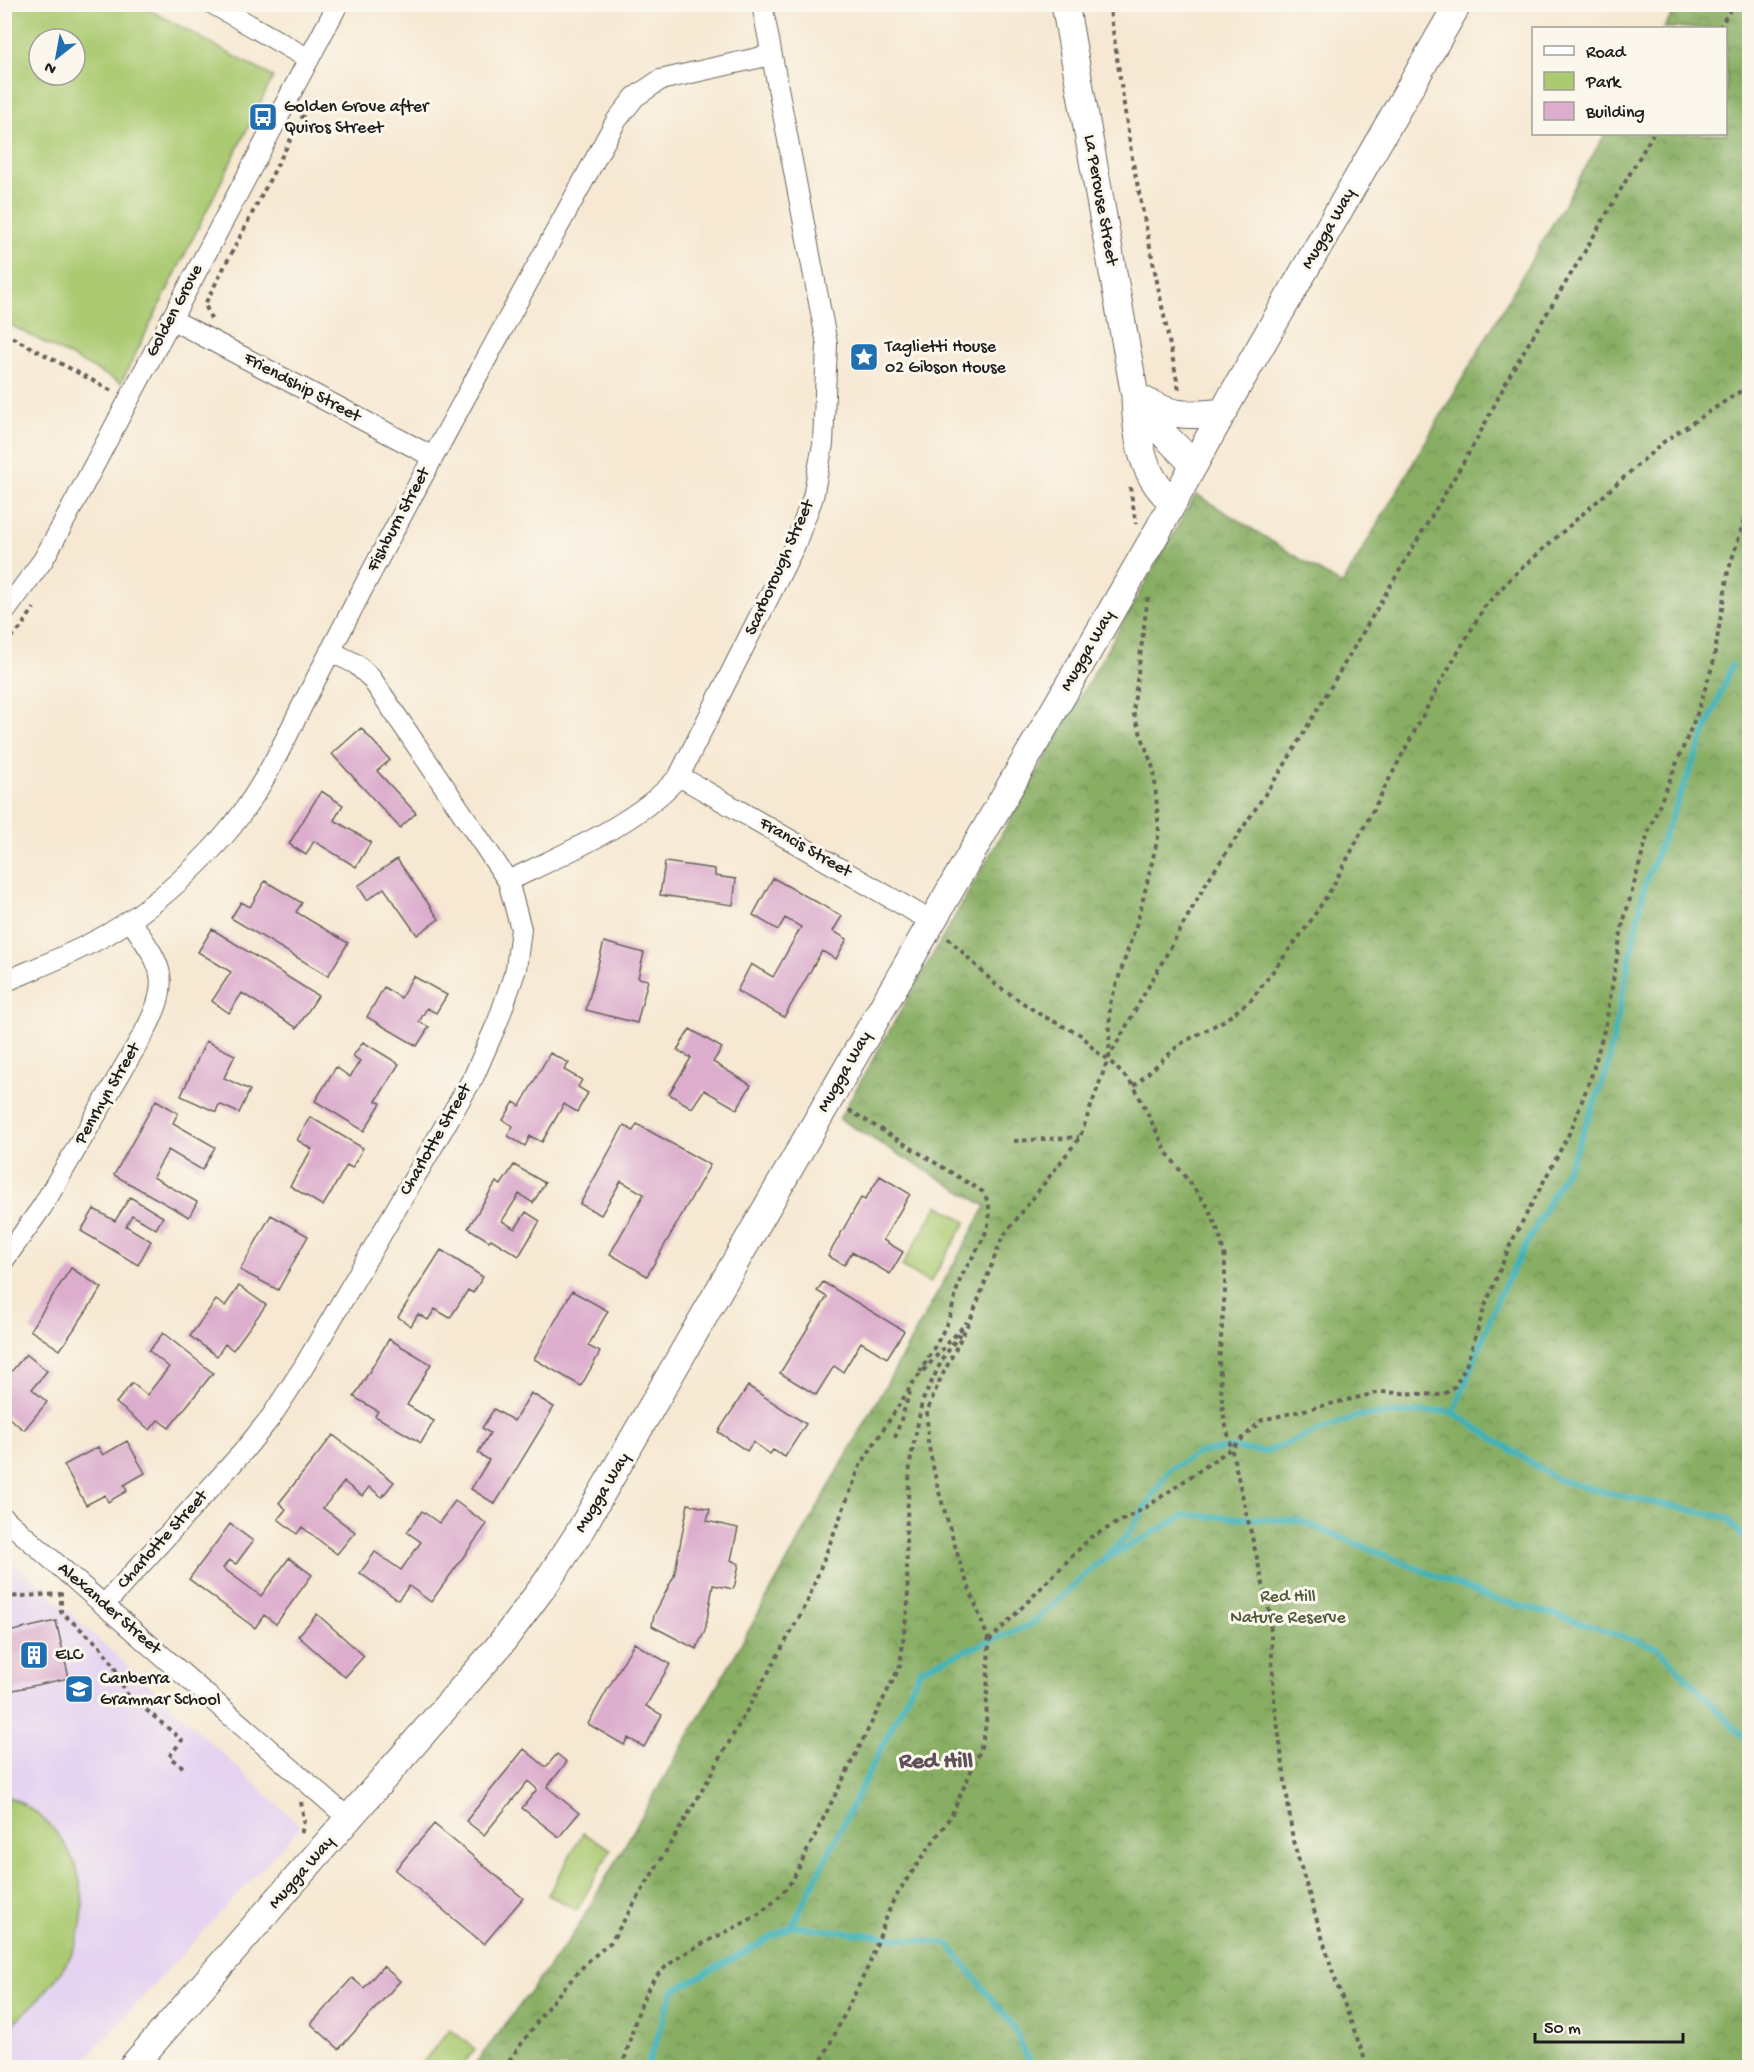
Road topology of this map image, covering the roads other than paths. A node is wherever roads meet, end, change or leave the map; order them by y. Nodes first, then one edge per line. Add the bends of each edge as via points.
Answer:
1 (213, 4) edge
2 (338, 4) edge
3 (762, 4) edge
4 (1065, 4) edge
5 (1458, 4) edge
6 (771, 55) junction
7 (309, 59) junction
8 (171, 319) junction
9 (1135, 396) junction
10 (1224, 412) junction
11 (433, 457) junction
12 (1194, 465) junction
13 (1173, 502) junction
14 (4, 613) edge
15 (330, 651) junction
16 (679, 776) junction
17 (508, 881) junction
18 (130, 920) junction
19 (931, 921) junction
20 (4, 982) edge
21 (4, 1260) edge
22 (4, 1518) edge
23 (105, 1605) junction
24 (349, 1819) junction
25 (131, 2067) edge

1 - 7 street
2 - 7 street, Golden Grove
3 - 6 street, Scarborough Street
4 - 9 main road, La Perouse Street
5 - 10 main road, Mugga Way
6 - 11 street, Fishburn Street via 660,81 627,105
6 - 16 street, Scarborough Street via 827,344 823,444 813,497 795,545
7 - 8 street, Golden Grove
8 - 11 street, Friendship Street
8 - 14 street, Golden Grove via 43,560
9 - 10 main road via 1178,415
9 - 12 main road, La Perouse Street via 1157,427
9 - 13 main road, La Perouse Street via 1140,447 1151,477
10 - 12 main road, Mugga Way
11 - 15 street, Fishburn Street
12 - 13 main road, Mugga Way
13 - 19 main road, Mugga Way
15 - 17 street, Charlotte Street via 356,664 371,678
15 - 18 street, Fishburn Street via 248,806 202,859
16 - 17 street, Scarborough Street via 661,794 620,822 576,849
16 - 19 street, Francis Street
17 - 23 street, Charlotte Street via 521,929 516,969 474,1076 271,1417
18 - 20 street, Fishburn Street via 72,953
18 - 21 street, Penrhyn Street via 159,968 159,1004 42,1208
19 - 24 main road, Mugga Way via 609,1484 546,1583 499,1646
22 - 23 street, Alexander Street
23 - 24 street, Alexander Street
24 - 25 main road, Mugga Way

